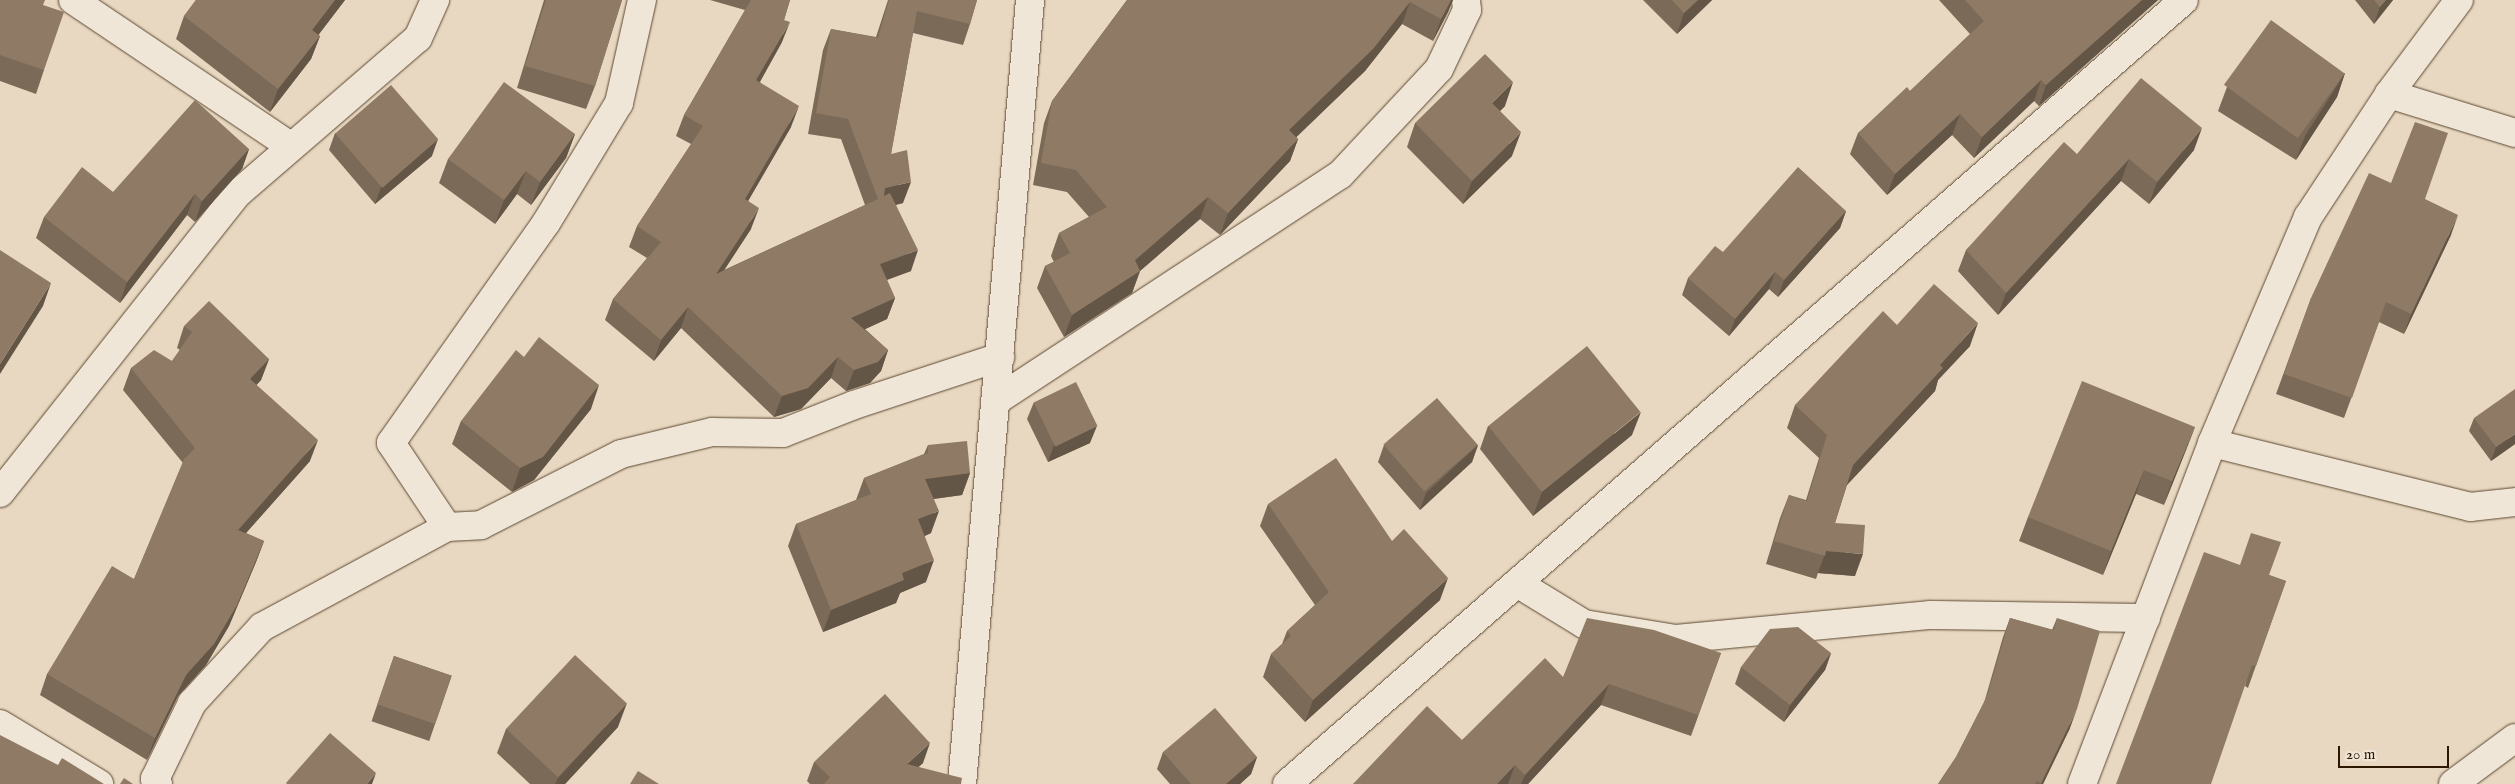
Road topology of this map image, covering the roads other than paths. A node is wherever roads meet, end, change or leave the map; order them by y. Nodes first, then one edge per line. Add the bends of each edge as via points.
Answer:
1 (72, 0) edge
2 (435, 0) edge
3 (642, 0) edge
4 (1030, 0) edge
5 (1466, 0) edge
6 (2184, 0) edge
7 (2459, 0) edge
8 (2389, 94) junction
9 (2515, 133) edge
10 (289, 146) junction
11 (1000, 357) junction
12 (997, 400) junction
13 (2212, 442) junction
14 (0, 492) edge
15 (2515, 502) edge
16 (447, 527) junction
17 (1517, 583) junction
18 (2146, 618) junction
19 (0, 724) edge
20 (2515, 738) edge
21 (99, 784) edge
22 (158, 784) edge
23 (962, 784) edge
24 (1287, 784) edge
25 (2082, 784) edge
26 (2453, 784) edge

1 - 10 street
2 - 10 street via 418,38
3 - 16 street via 619,103 546,223 391,443
4 - 11 street
5 - 12 street via 1466,10 1439,69 1340,175
6 - 17 street
7 - 8 street
8 - 9 street
8 - 13 street via 2308,217
10 - 14 street via 236,195
11 - 12 street
11 - 16 street via 854,404 783,433 712,432 621,454 481,525
12 - 23 street
13 - 15 street via 2470,508
13 - 18 street
16 - 22 street via 262,627 192,703 155,779
17 - 18 street via 1584,624 1676,639 1931,615
17 - 24 street
18 - 25 street
19 - 21 street
20 - 26 street

